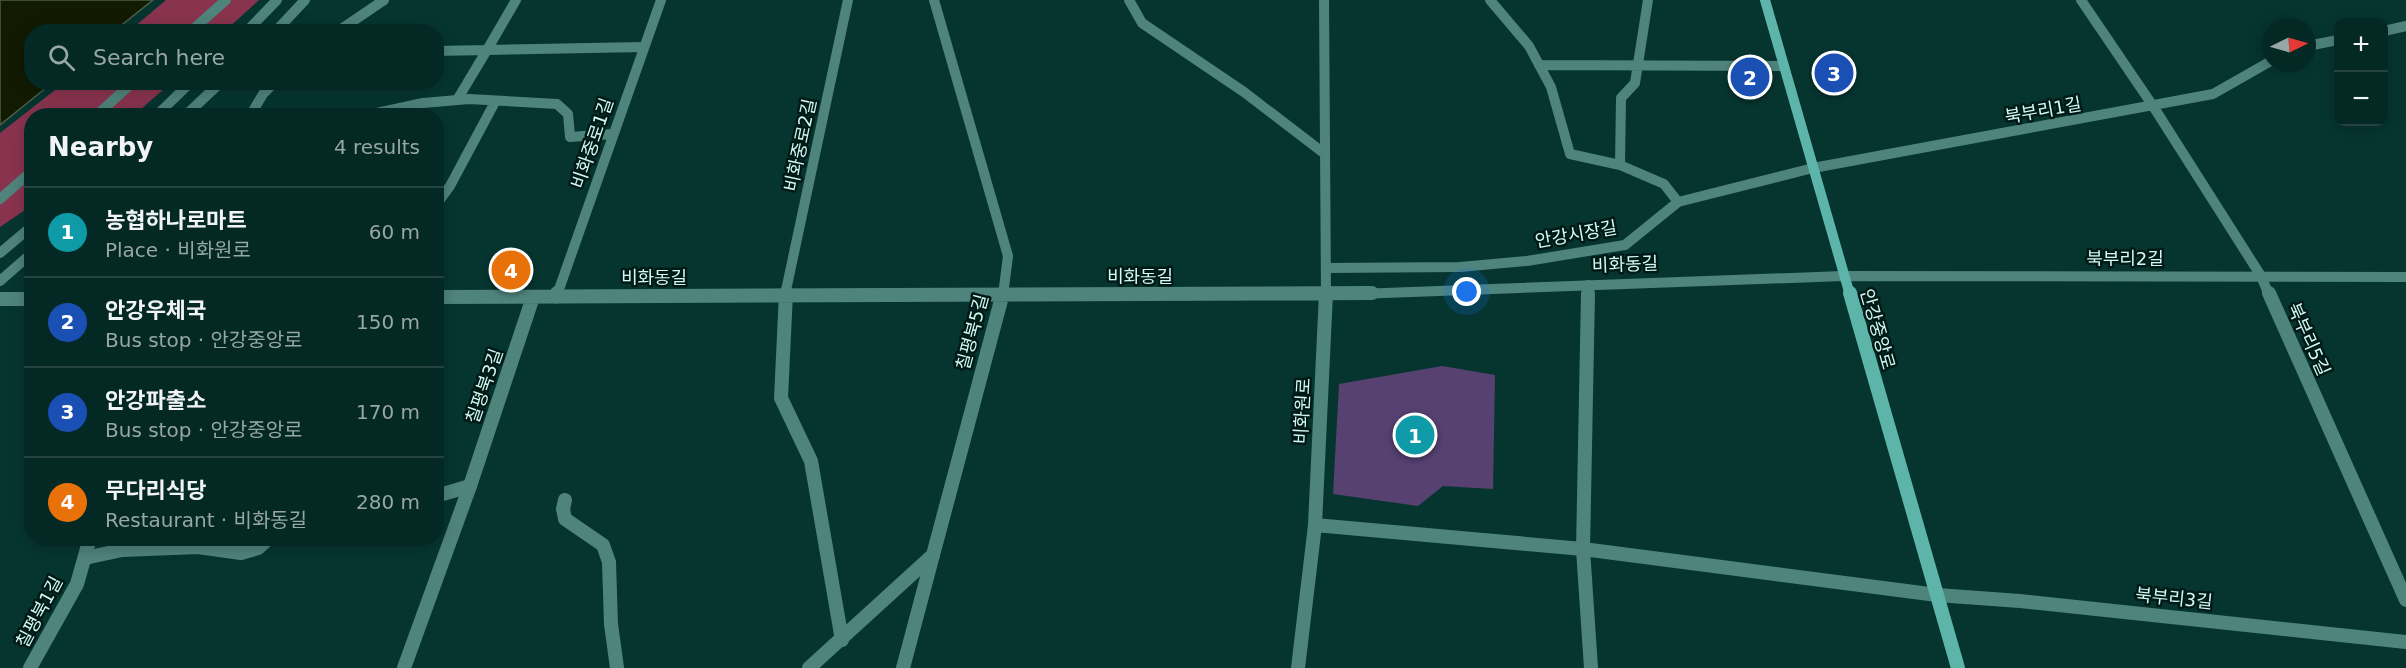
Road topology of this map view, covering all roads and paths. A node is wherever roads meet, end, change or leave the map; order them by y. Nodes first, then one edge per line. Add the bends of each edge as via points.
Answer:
1 (226, 0) edge
2 (278, 0) edge
3 (305, 0) edge
4 (384, 0) edge
5 (516, 0) edge
6 (661, 0) edge
7 (848, 0) edge
8 (934, 0) edge
9 (1128, 0) edge
10 (1324, 0) edge
11 (1490, 0) edge
12 (1648, 0) edge
13 (1765, 0) edge
14 (2080, 0) edge
15 (199, 24) edge
16 (254, 24) edge
17 (282, 24) edge
18 (349, 24) edge
19 (2406, 26) edge
20 (2388, 30) edge
21 (2334, 41) edge
22 (2316, 44) edge
23 (644, 47) junction
24 (487, 50) junction
25 (444, 51) edge
26 (1539, 65) junction
27 (1637, 66) junction
28 (1784, 66) junction
29 (2262, 66) edge
30 (124, 90) edge
31 (183, 90) edge
32 (213, 90) edge
33 (267, 90) edge
34 (457, 100) junction
35 (495, 102) junction
36 (2152, 106) junction
37 (105, 108) edge
38 (164, 108) edge
39 (193, 108) edge
40 (255, 108) edge
41 (400, 108) edge
42 (612, 134) junction
43 (1325, 154) junction
44 (1620, 165) junction
45 (1813, 168) junction
46 (24, 178) edge
47 (444, 195) edge
48 (0, 199) edge
49 (1678, 202) junction
50 (24, 233) edge
51 (0, 253) edge
52 (24, 260) edge
53 (1326, 268) junction
54 (1843, 276) junction
55 (2261, 276) junction
56 (2406, 277) edge
57 (0, 281) edge
58 (1588, 285) junction
59 (1326, 295) junction
60 (785, 296) junction
61 (1003, 296) junction
62 (444, 297) edge
63 (533, 297) junction
64 (556, 297) junction
65 (0, 299) edge
66 (24, 299) edge
67 (470, 486) junction
68 (444, 494) edge
69 (565, 500) dead end
70 (1315, 525) junction
71 (88, 546) edge
72 (260, 546) edge
73 (1583, 549) junction
74 (933, 555) junction
75 (85, 558) junction
76 (1937, 595) junction
77 (2406, 600) edge
78 (842, 640) junction
79 (2406, 642) edge
80 (30, 668) edge
81 (404, 668) edge
82 (616, 668) edge
83 (808, 668) edge
84 (903, 668) edge
85 (1298, 668) edge
86 (1591, 668) edge
87 (1958, 668) edge

1 - 15 street
2 - 16 street
3 - 17 street
4 - 18 street
5 - 24 street
6 - 23 street, 비화중로1길
7 - 60 street, 비화중로2길
8 - 61 street, 칠평북5길 via 1008,256
9 - 43 street via 1142,23 1244,92
10 - 43 street, 비화원로
11 - 26 street via 1529,46
12 - 27 street
13 - 28 main road, 안강중앙로
14 - 36 street, 북부리5길
19 - 20 street
21 - 22 street
23 - 24 street
23 - 42 street, 비화중로1길
24 - 25 street
24 - 34 street
26 - 27 street
26 - 44 street via 1551,87 1570,154
27 - 28 street
27 - 44 street via 1635,83 1621,98
28 - 45 main road, 안강중앙로
29 - 36 street, 북부리1길 via 2213,94
30 - 37 street
31 - 38 street
32 - 39 street
33 - 40 street
34 - 35 street
34 - 41 street
35 - 42 street via 557,104 568,114 570,137
35 - 47 street
36 - 45 street, 북부리1길
36 - 55 street, 북부리5길
42 - 64 street, 비화중로1길
43 - 53 street, 비화원로
44 - 49 street via 1664,184
45 - 49 street, 안강시장길
45 - 54 main road, 안강중앙로
46 - 48 street
49 - 53 street, 안강시장길 via 1625,245 1460,267
50 - 51 street
52 - 57 street
53 - 59 street, 비화원로
54 - 55 street, 북부리2길
54 - 58 street, 비화동길
54 - 76 main road, 안강중앙로
55 - 56 street, 북부리2길
55 - 77 street, 북부리5길
58 - 59 street, 비화동길
58 - 73 street
59 - 61 street, 비화동길
59 - 70 street, 비화원로
60 - 61 street, 비화동길
60 - 64 street, 비화동길
60 - 78 street via 781,398 811,460
61 - 74 street, 칠평북5길
62 - 63 street, 비화동길
63 - 64 street, 비화동길
63 - 67 street, 칠평북3길
65 - 66 street
67 - 68 street
67 - 81 street, 칠평북3길
69 - 82 street via 565,519 603,545 609,562
70 - 73 street
70 - 85 street, 비화원로
71 - 75 street, 칠평북1길
72 - 75 street via 241,553 198,547 122,550
73 - 76 street
73 - 86 street
74 - 78 street
74 - 84 street, 칠평북5길
75 - 80 street, 칠평북1길 via 77,584
76 - 79 street, 북부리3길
76 - 87 main road, 안강중앙로
78 - 83 street

